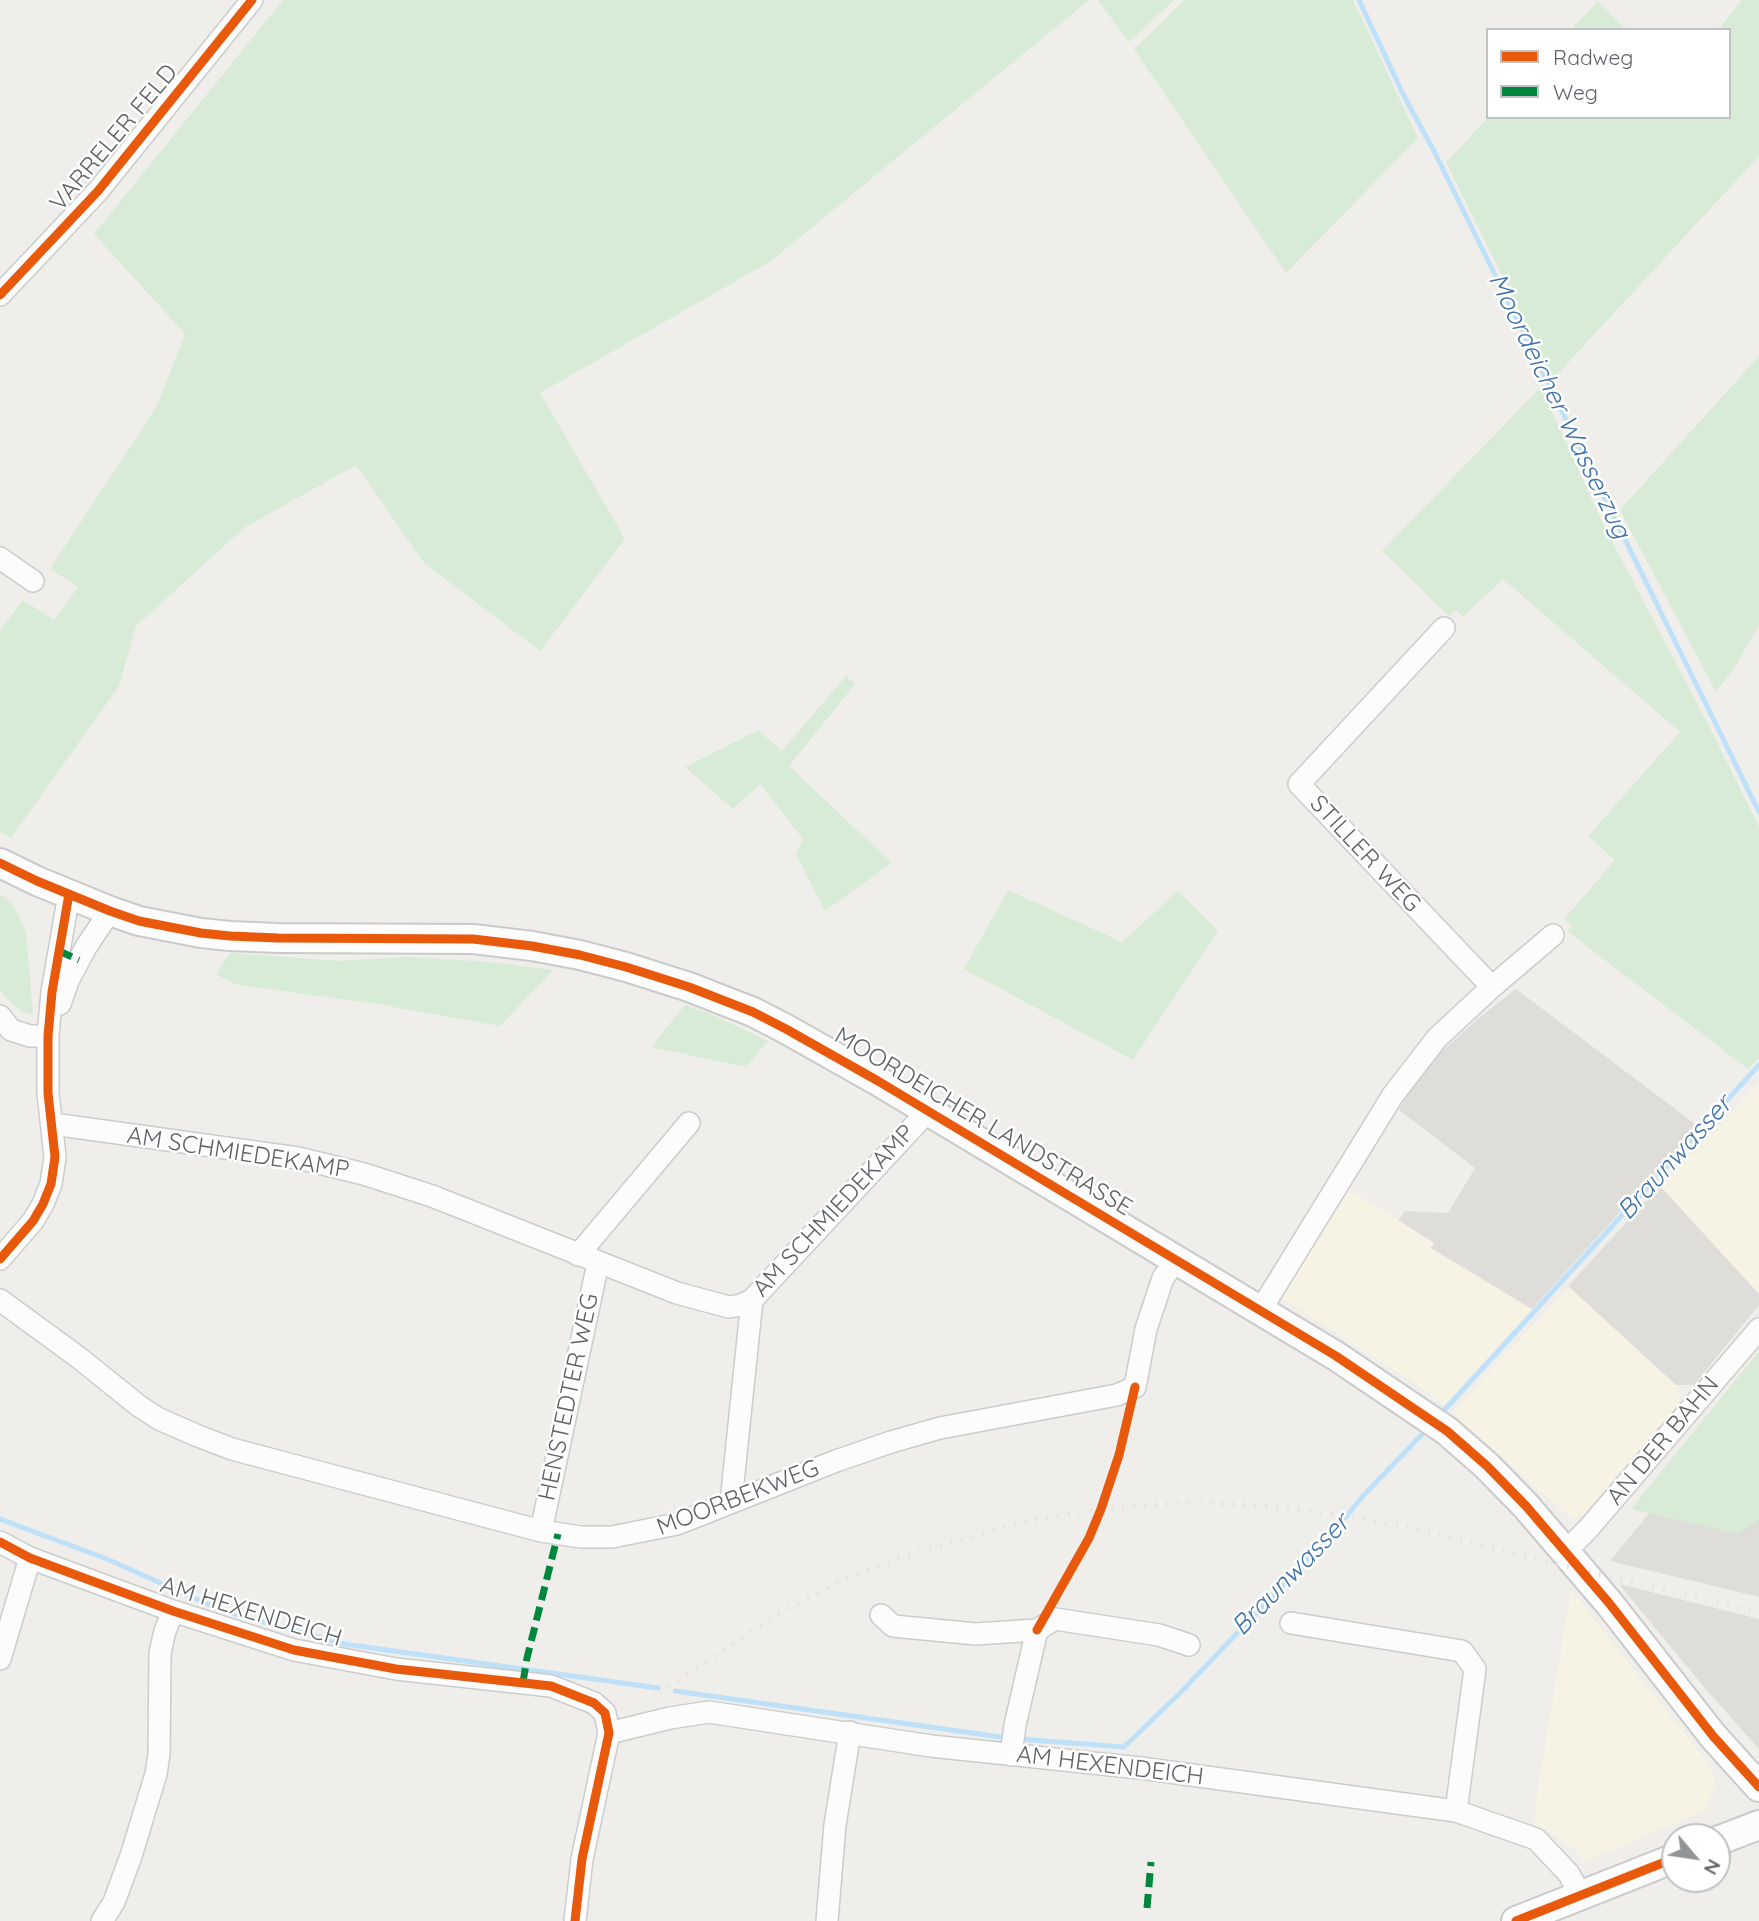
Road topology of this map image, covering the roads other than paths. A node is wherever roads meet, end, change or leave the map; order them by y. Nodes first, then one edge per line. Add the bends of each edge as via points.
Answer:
1 (252, 0) edge
2 (0, 295) edge
3 (0, 558) edge
4 (33, 581) dead end
5 (1444, 628) dead end
6 (0, 863) edge
7 (69, 894) junction
8 (110, 911) junction
9 (1553, 935) dead end
10 (1492, 988) junction
11 (0, 1016) edge
12 (48, 1036) junction
13 (929, 1111) junction
14 (689, 1123) dead end
15 (53, 1124) junction
16 (578, 1255) junction
17 (0, 1259) edge
18 (1176, 1260) junction
19 (598, 1264) junction
20 (0, 1300) edge
21 (752, 1300) junction
22 (1260, 1311) junction
23 (1759, 1329) edge
24 (731, 1502) junction
25 (541, 1531) junction
26 (0, 1542) edge
27 (1566, 1551) junction
28 (30, 1558) junction
29 (173, 1611) junction
30 (881, 1615) dead end
31 (1291, 1623) dead end
32 (1038, 1630) junction
33 (1189, 1645) dead end
34 (0, 1659) edge
35 (609, 1731) junction
36 (850, 1732) junction
37 (1011, 1755) junction
38 (1759, 1787) edge
39 (1456, 1811) junction
40 (1759, 1825) edge
41 (1731, 1836) edge
42 (1661, 1864) edge
43 (1581, 1896) junction
44 (102, 1921) edge
45 (575, 1921) edge
46 (827, 1921) edge
47 (1516, 1921) edge

1 - 2 street, VARRELER FELD via 97,191
3 - 4 street
5 - 10 street, STILLER WEG via 1299,784
6 - 7 main road, MOORDEICHER LANDSTRASSE
7 - 8 main road, MOORDEICHER LANDSTRASSE
7 - 12 street
8 - 12 street via 68,981
8 - 13 main road, MOORDEICHER LANDSTRASSE via 139,921 230,936 473,939 580,955 671,981 753,1012
9 - 10 street
10 - 22 street via 1437,1038 1393,1095
11 - 12 street via 11,1030
12 - 15 street
13 - 18 main road, MOORDEICHER LANDSTRASSE
13 - 21 street, AM SCHMIEDEKAMP
14 - 16 street
15 - 16 street, AM SCHMIEDEKAMP via 298,1158 364,1174
15 - 17 street via 51,1184 33,1221
16 - 19 street, AM SCHMIEDEKAMP
18 - 22 main road, MOORDEICHER LANDSTRASSE
18 - 24 street, MOORBEKWEG via 1163,1279 1146,1329 1135,1387 1117,1395 903,1438
19 - 21 street, AM SCHMIEDEKAMP via 729,1307
19 - 25 street, HENSTEDTER WEG
20 - 25 street, MOORBEKWEG via 139,1406 198,1436
21 - 24 street
22 - 27 main road, MOORDEICHER LANDSTRASSE via 1447,1431 1487,1466
23 - 27 street, AN DER BAHN
24 - 25 street, MOORBEKWEG via 644,1533 596,1537
26 - 28 street, AM HEXENDEICH
27 - 38 main road, MOORDEICHER LANDSTRASSE
28 - 29 street, AM HEXENDEICH
28 - 34 street
29 - 35 street, AM HEXENDEICH via 269,1643 343,1660 551,1686 594,1703 605,1713
29 - 44 street via 160,1653 156,1774 131,1856
30 - 32 street via 892,1626 976,1634
31 - 39 street via 1462,1651 1475,1670
32 - 33 street via 1055,1619 1159,1635
32 - 37 street
35 - 36 street, AM HEXENDEICH via 709,1712
35 - 45 street via 582,1858
36 - 37 street, AM HEXENDEICH
36 - 46 street via 835,1825
37 - 39 street, AM HEXENDEICH
39 - 43 street, AM HEXENDEICH via 1535,1839 1569,1874
40 - 41 main road
42 - 43 main road
43 - 47 main road

